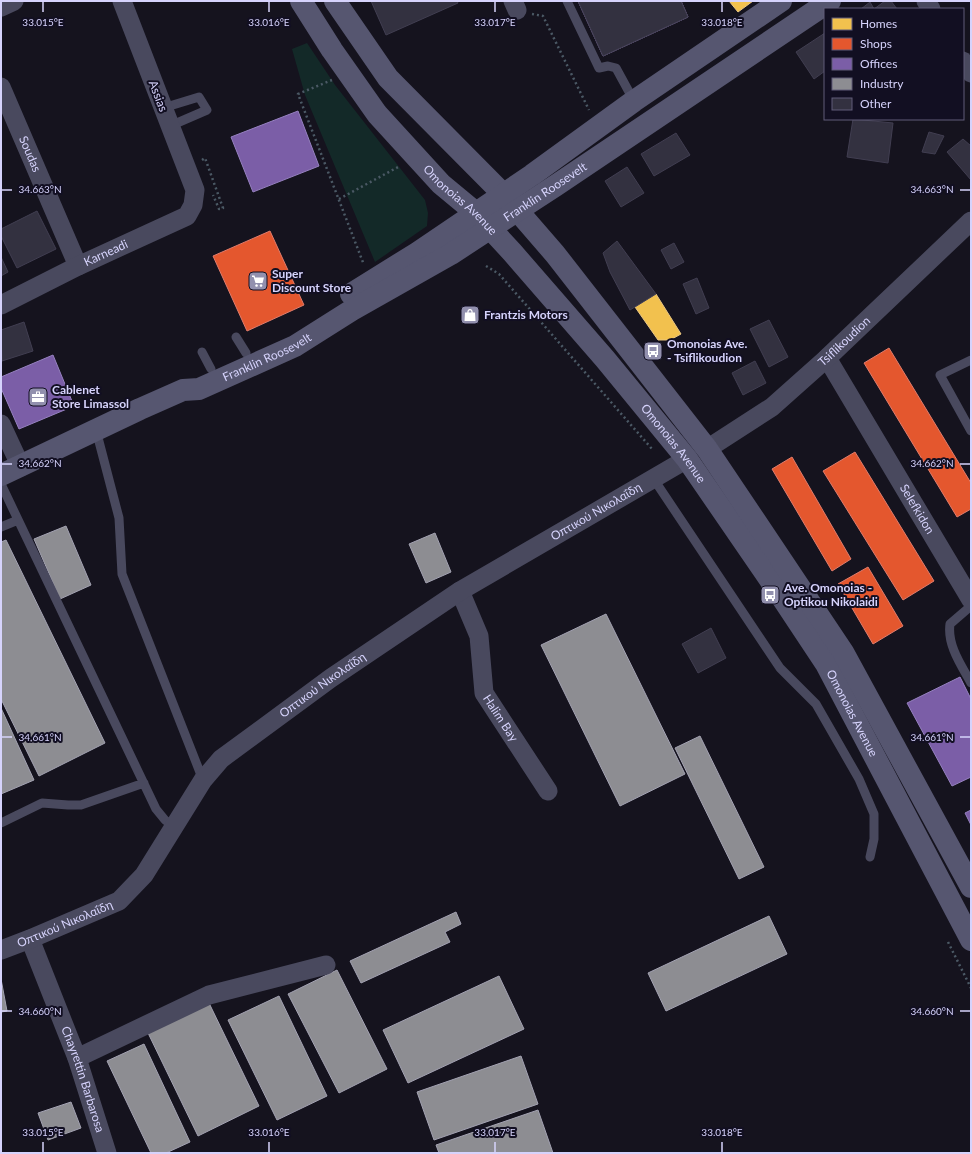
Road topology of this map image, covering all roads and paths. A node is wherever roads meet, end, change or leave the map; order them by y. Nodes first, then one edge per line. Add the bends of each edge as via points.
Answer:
1 (14, 1) edge
2 (122, 1) edge
3 (301, 1) edge
4 (335, 1) edge
5 (568, 1) edge
6 (781, 1) edge
7 (830, 1) edge
8 (515, 6) edge
9 (1, 7) edge
10 (964, 62) edge
11 (971, 73) edge
12 (335, 79) dead end
13 (1, 87) edge
14 (634, 101) junction
15 (163, 108) junction
16 (590, 112) dead end
17 (170, 126) junction
18 (402, 165) dead end
19 (195, 190) joint
20 (503, 194) junction
21 (339, 199) junction
22 (518, 210) junction
23 (483, 221) junction
24 (971, 221) edge
25 (365, 265) dead end
26 (78, 266) junction
27 (1, 305) edge
28 (827, 358) junction
29 (971, 360) edge
30 (184, 390) junction
31 (1, 424) edge
32 (96, 430) junction
33 (971, 431) edge
34 (708, 449) junction
35 (687, 459) junction
36 (21, 467) junction
37 (1, 475) edge
38 (653, 478) junction
39 (1, 484) edge
40 (18, 520) junction
41 (1, 527) edge
42 (460, 591) junction
43 (971, 600) edge
44 (971, 606) edge
45 (971, 683) edge
46 (203, 780) junction
47 (144, 784) junction
48 (548, 791) dead end
49 (1, 823) edge
50 (174, 827) junction
51 (870, 857) dead end
52 (971, 887) edge
53 (30, 939) junction
54 (971, 940) edge
55 (1, 950) edge
56 (326, 965) dead end
57 (77, 1058) junction
58 (107, 1153) edge

1 - 9 street
2 - 15 street, Assias
3 - 23 main road, Omonoias Avenue via 377,114 441,184
4 - 20 main road, Omonoias Avenue via 388,78
5 - 14 lane via 599,68 616,68
6 - 14 main road, Franklin Roosevelt
7 - 22 main road, Franklin Roosevelt
8 - 16 path via 542,16
10 - 11 street
12 - 21 path via 298,94
13 - 26 street, Soudas
14 - 20 main road, Franklin Roosevelt
15 - 17 street, Assias
15 - 17 lane via 199,97 208,110
17 - 19 street, Assias
18 - 21 path
19 - 26 street, Karneadi via 193,205 187,216 153,237
20 - 22 main road, Omonoias Avenue
20 - 23 main road, Franklin Roosevelt
21 - 25 path
22 - 23 main road, Franklin Roosevelt
22 - 34 main road, Omonoias Avenue
23 - 30 main road, Franklin Roosevelt via 437,262 295,346 199,389
23 - 30 main road, Franklin Roosevelt via 417,253 286,335 241,345 207,360
23 - 35 main road, Omonoias Avenue via 605,359
24 - 28 street, Tsiflikoudion
26 - 27 street, Karneadi
28 - 34 street, Tsiflikoudion via 772,407
28 - 43 street, Selefkidon
29 - 33 lane via 940,376
30 - 32 main road, Franklin Roosevelt
31 - 36 street
32 - 36 main road, Franklin Roosevelt
32 - 46 lane via 118,518 122,574
34 - 52 main road, Omonoias Avenue via 844,652
35 - 38 street, Οπτικού Νικολαΐδη
35 - 54 main road, Omonoias Avenue via 826,664
36 - 37 main road, Franklin Roosevelt
38 - 42 street, Οπτικού Νικολαΐδη
38 - 51 lane via 780,668 816,704 855,772 874,814 874,839
39 - 40 lane
40 - 41 lane
40 - 47 lane
42 - 46 street, Οπτικού Νικολαΐδη via 331,678 233,750 221,759
42 - 48 street, Halim Bay via 479,636 484,693
44 - 45 lane via 950,624 949,633 956,654
46 - 50 street, Οπτικού Νικολαΐδη
47 - 49 lane via 81,805 42,803
47 - 50 lane via 156,810
50 - 53 street, Οπτικού Νικολαΐδη via 144,876 119,901
53 - 55 street, Οπτικού Νικολαΐδη
53 - 57 street, Chayrettin Barbarosa
56 - 57 street via 209,995
57 - 58 street, Chayrettin Barbarosa

